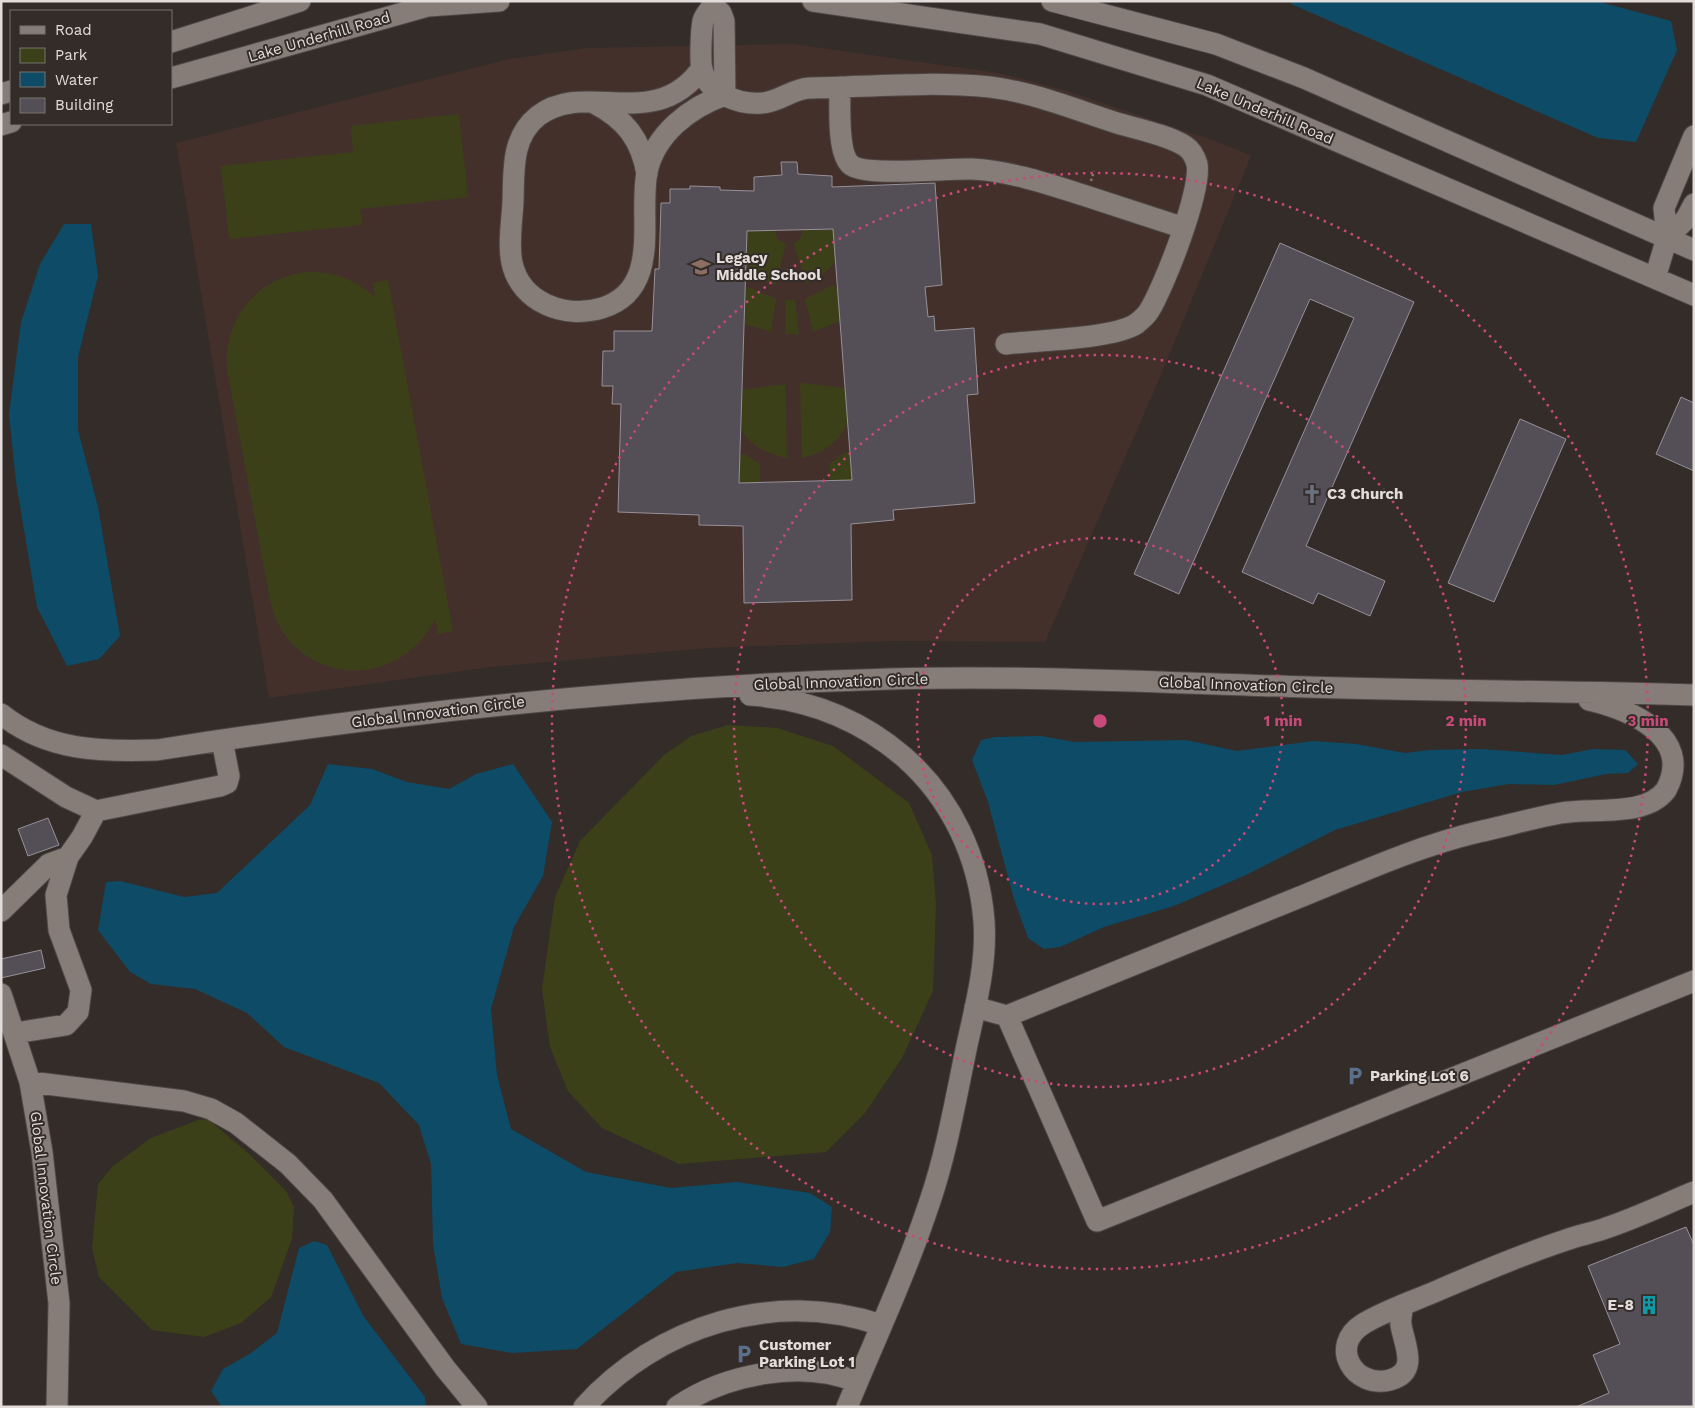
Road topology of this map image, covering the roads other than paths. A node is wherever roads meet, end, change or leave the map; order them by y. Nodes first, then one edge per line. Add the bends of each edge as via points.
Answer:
1 (300, 1) edge
2 (499, 1) edge
3 (813, 1) edge
4 (1052, 1) edge
5 (713, 4) edge
6 (172, 42) edge
7 (702, 68) junction
8 (172, 78) edge
9 (840, 87) junction
10 (725, 95) junction
11 (594, 103) junction
12 (1694, 136) edge
13 (647, 174) junction
14 (1694, 204) edge
15 (1184, 228) junction
16 (1667, 238) junction
17 (1694, 250) edge
18 (1655, 278) junction
19 (1694, 295) edge
20 (1006, 344) dead end
21 (664, 690) junction
22 (1558, 692) junction
23 (1694, 695) edge
24 (1, 714) edge
25 (222, 740) junction
26 (1, 755) edge
27 (96, 811) junction
28 (68, 857) junction
29 (1, 911) edge
30 (1694, 981) edge
31 (1, 994) edge
32 (975, 1007) junction
33 (1007, 1016) junction
34 (15, 1033) junction
35 (30, 1082) junction
36 (1694, 1192) edge
37 (1403, 1306) dead end
38 (881, 1325) junction
39 (857, 1382) junction
40 (56, 1407) edge
41 (477, 1407) edge
42 (584, 1407) edge
43 (677, 1407) edge
44 (847, 1407) edge

1 - 6 street
2 - 8 street, Lake Underhill Road via 428,6
3 - 18 street, Lake Underhill Road via 1040,34 1207,85
4 - 16 street via 1216,44 1304,78
5 - 7 street via 703,22
5 - 10 street via 724,21
7 - 10 street via 709,83
7 - 11 street via 688,85 661,100
9 - 10 street via 802,88 762,103 748,103
9 - 15 street via 842,148 848,162 855,167 1003,172
9 - 15 street via 999,89 1177,142 1190,150 1197,165 1197,180
10 - 13 street via 674,125 658,145
11 - 13 street via 618,118 632,133 643,152
11 - 13 street via 568,104 548,110 532,121 519,139 514,171 511,252 518,279 529,293 549,306 580,312 611,305 629,291 643,262
12 - 16 street via 1664,208
14 - 16 street via 1686,219
15 - 20 street via 1151,307 1136,323 1113,333
16 - 17 street
16 - 18 street
18 - 19 street, Lake Underhill Road
21 - 22 street, Global Innovation Circle via 804,682 974,678
21 - 25 street, Global Innovation Circle via 493,704
21 - 32 street via 771,697 805,704 860,726 912,764 953,818 976,872 983,906 984,938
22 - 23 street, Global Innovation Circle
22 - 33 street via 1618,708 1661,730 1672,746 1676,761 1666,790 1653,801 1640,806 1563,812 1438,841
24 - 25 street, Global Innovation Circle via 49,741 91,750 157,750
25 - 27 street via 229,776 227,783
26 - 27 street via 66,797
27 - 28 street
28 - 29 street via 49,864
28 - 34 street via 56,895 59,930 81,990 78,1012 66,1025
30 - 33 street via 1097,1221
31 - 34 street, Global Innovation Circle
32 - 33 street
32 - 38 street via 955,1105 930,1201
34 - 35 street, Global Innovation Circle
35 - 40 street, Global Innovation Circle via 55,1257 59,1327
35 - 41 street via 184,1101 211,1109 236,1123 288,1164 323,1200
36 - 37 street via 1606,1228 1526,1254
38 - 39 street
38 - 42 street via 846,1315 794,1311 775,1311 707,1324 648,1353 604,1386
39 - 43 street via 828,1373 775,1373 727,1383
39 - 44 street

